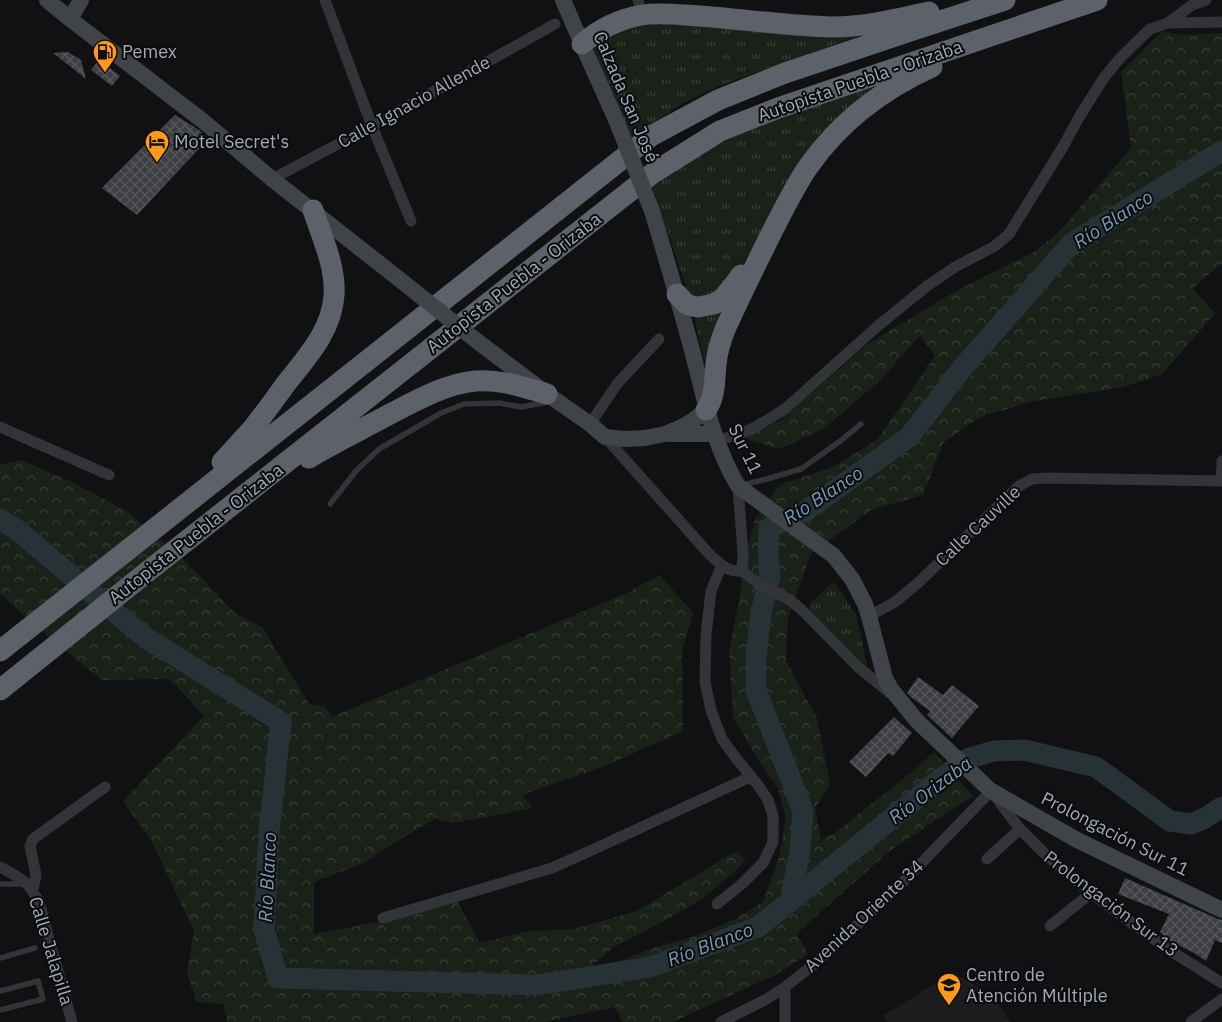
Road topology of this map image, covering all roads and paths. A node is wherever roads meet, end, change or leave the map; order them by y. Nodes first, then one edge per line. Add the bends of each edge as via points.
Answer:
1 (47, 0) edge
2 (81, 0) edge
3 (325, 0) edge
4 (563, 0) edge
5 (978, 0) edge
6 (1005, 0) edge
7 (1097, 0) edge
8 (1206, 0) edge
9 (640, 8) edge
10 (1049, 16) junction
11 (70, 20) junction
12 (1222, 22) edge
13 (1168, 23) junction
14 (555, 24) dead end
15 (582, 44) junction
16 (372, 126) junction
17 (272, 179) junction
18 (785, 205) junction
19 (313, 210) junction
20 (652, 211) joint
21 (411, 221) dead end
22 (677, 294) junction
23 (659, 339) dead end
24 (552, 397) junction
25 (706, 410) junction
26 (590, 424) junction
27 (861, 424) dead end
28 (0, 427) edge
29 (665, 434) junction
30 (605, 437) junction
31 (715, 438) junction
32 (1222, 461) edge
33 (109, 475) dead end
34 (1222, 481) edge
35 (738, 486) junction
36 (330, 504) dead end
37 (180, 508) junction
38 (218, 516) junction
39 (722, 565) junction
40 (743, 572) junction
41 (869, 616) junction
42 (0, 652) edge
43 (0, 690) edge
44 (901, 702) junction
45 (750, 777) junction
46 (105, 786) dead end
47 (990, 790) junction
48 (1020, 829) junction
49 (987, 859) dead end
50 (0, 867) edge
51 (0, 884) edge
52 (30, 887) junction
53 (1091, 893) junction
54 (717, 904) dead end
55 (1222, 910) edge
56 (383, 918) dead end
57 (1050, 926) dead end
58 (35, 948) dead end
59 (0, 958) edge
60 (1222, 983) edge
61 (785, 987) junction
62 (0, 991) edge
63 (1222, 999) edge
64 (0, 1010) edge
65 (72, 1022) edge
66 (721, 1022) edge
67 (785, 1022) edge
68 (1191, 1022) edge

1 - 11 main road
2 - 11 main road
3 - 16 street
4 - 15 main road, Calzada San José
5 - 9 highway via 886,22 831,27 670,14
6 - 37 highway, Autopista Puebla - Orizaba via 785,73 718,100 651,136
7 - 10 highway, Autopista Puebla - Orizaba
8 - 13 street via 1192,5
9 - 15 highway via 629,18 604,27
10 - 18 highway via 912,76 861,109 809,166
10 - 38 highway, Autopista Puebla - Orizaba via 778,108 720,131 653,172
11 - 17 main road via 203,121
12 - 13 street
13 - 31 street via 1150,29 1103,79 1009,234 995,246 927,286 785,409 754,428
14 - 16 street, Calle Ignacio Allende
15 - 20 main road, Calzada San José, bridge
16 - 17 street, Calle Ignacio Allende
16 - 21 street
17 - 19 main road
18 - 22 highway via 734,285 722,298 714,304 698,307 686,304
18 - 25 highway via 720,340 713,398
19 - 24 main road, bridge
19 - 37 highway via 334,283 332,310 327,324 318,342 254,427
20 - 22 main road, Sur 11
22 - 25 main road, Sur 11
23 - 26 street via 617,384
24 - 26 main road
24 - 36 lane via 521,407 499,403 464,404 441,413 379,449 356,471
24 - 38 highway via 491,381 450,386 319,452
25 - 29 main road
25 - 31 main road, Sur 11
26 - 30 main road
27 - 35 lane via 801,469
28 - 33 street
29 - 30 main road via 625,439
29 - 31 main road
30 - 39 street
31 - 35 main road, Sur 11
32 - 34 street
34 - 41 street, Calle Cauville via 1032,479 1019,486 919,582 895,602
35 - 40 street
35 - 41 main road, Sur 11 via 834,556 852,579
37 - 42 highway, Autopista Puebla - Orizaba
38 - 43 highway, Autopista Puebla - Orizaba
39 - 40 street via 728,570
39 - 45 street via 711,590 705,682 722,739
40 - 44 street via 790,600 858,667
41 - 44 main road, Sur 11 via 885,678
44 - 47 main road, Sur 11
45 - 54 street via 768,800 773,816 774,842 763,863
45 - 56 street via 552,868
46 - 52 street via 33,839 30,846 36,875
47 - 48 street, Prolongación Sur 13
47 - 55 main road, Prolongación Sur 11 via 1076,840
47 - 61 street, Avenida Oriente 34 via 902,884
48 - 49 street
48 - 53 street, Prolongación Sur 13
50 - 52 street, Calle Jalapilla
51 - 52 lane
52 - 65 street, Calle Jalapilla via 39,902
53 - 57 street
53 - 60 street, Prolongación Sur 13 via 1166,948
58 - 59 lane
61 - 66 street, Avenida Oriente 34
61 - 67 street
62 - 64 lane via 38,981 43,999
63 - 68 street

